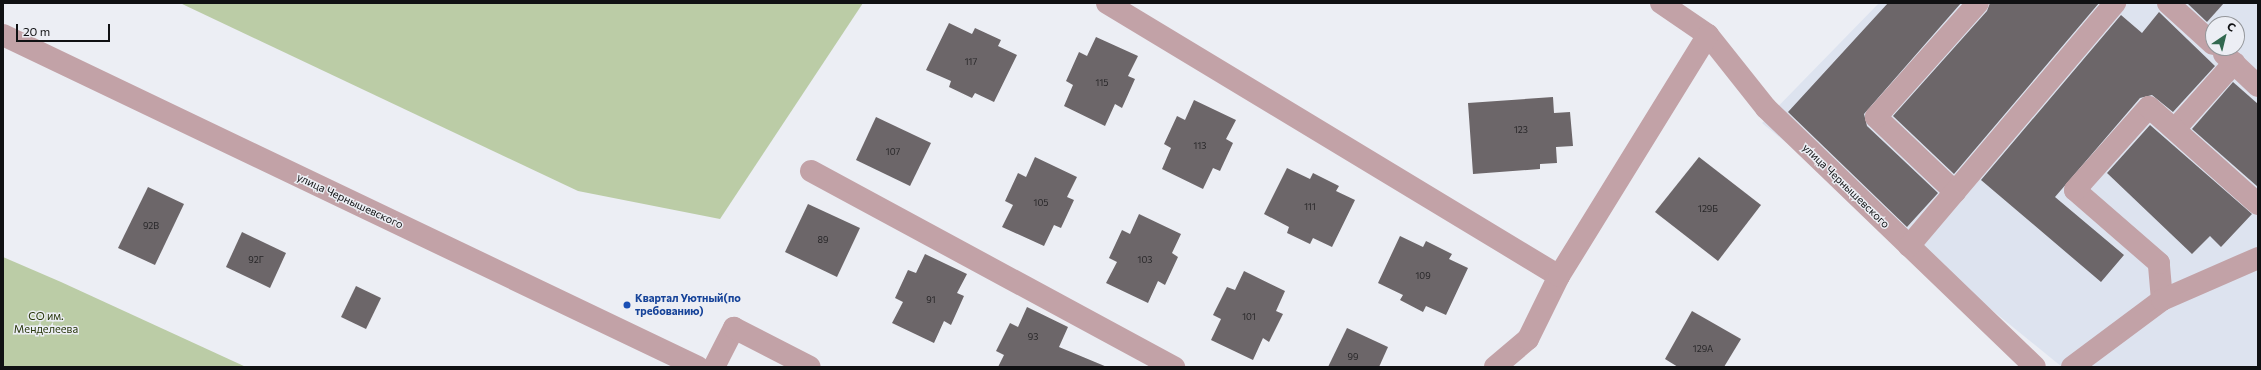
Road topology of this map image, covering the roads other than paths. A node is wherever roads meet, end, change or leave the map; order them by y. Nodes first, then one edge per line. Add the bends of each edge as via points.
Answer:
1 (1107, 3) edge
2 (1661, 3) edge
3 (1978, 3) edge
4 (2115, 3) edge
5 (2168, 3) edge
6 (3, 35) edge
7 (1708, 35) junction
8 (2205, 37) edge
9 (2226, 56) edge
10 (2234, 63) junction
11 (2258, 86) edge
12 (2175, 129) junction
13 (811, 171) dead end
14 (1955, 192) junction
15 (2258, 204) edge
16 (1909, 246) junction
17 (2258, 258) edge
18 (1559, 276) junction
19 (2162, 300) junction
20 (698, 367) edge
21 (714, 367) edge
22 (810, 367) edge
23 (1174, 367) edge
24 (1495, 367) edge
25 (2035, 367) edge
26 (2072, 367) edge

1 - 18 street
2 - 7 street, улица Чернышевского
3 - 14 street via 1876,117
4 - 14 street
5 - 8 street
6 - 20 street, улица Чернышевского
7 - 16 street, улица Чернышевского via 1766,108
7 - 18 street
9 - 10 street
10 - 11 street
10 - 12 street
12 - 15 street
12 - 19 street via 2149,107 2075,190 2159,263
13 - 23 street
14 - 16 street
16 - 25 street, улица Чернышевского
17 - 19 street
18 - 24 street via 1528,339
19 - 26 street
21 - 22 street via 734,328

